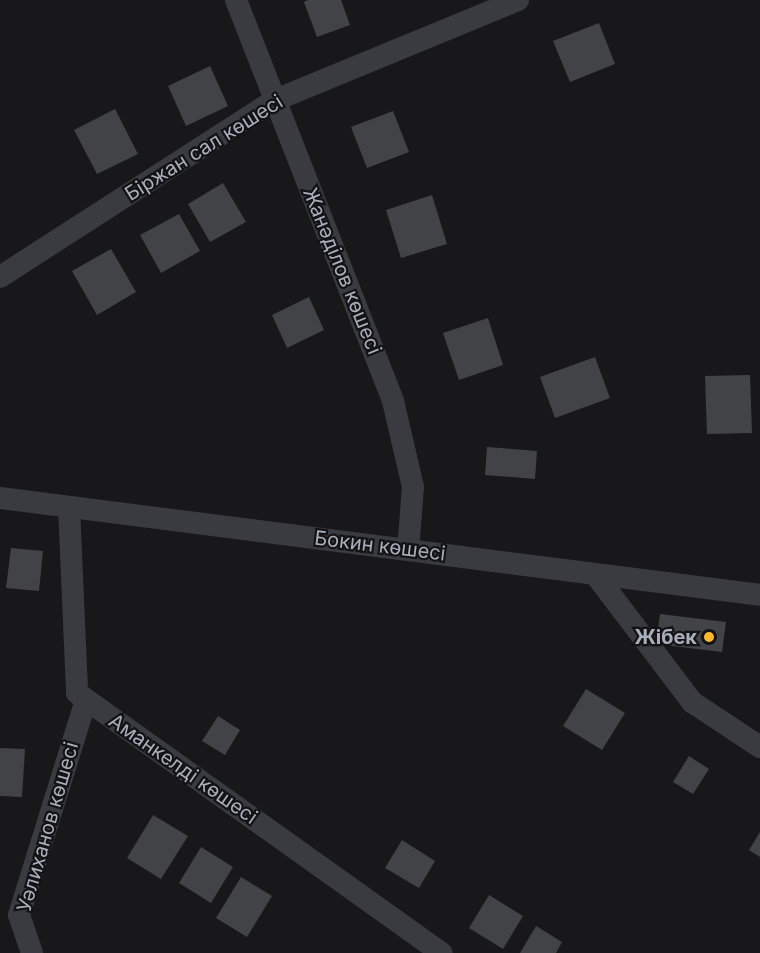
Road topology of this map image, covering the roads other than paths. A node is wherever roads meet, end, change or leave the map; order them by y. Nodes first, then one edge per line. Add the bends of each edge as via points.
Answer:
1 (236, 0) edge
2 (518, 0) edge
3 (273, 101) junction
4 (0, 277) edge
5 (0, 498) edge
6 (69, 507) junction
7 (408, 550) junction
8 (595, 574) junction
9 (760, 595) edge
10 (86, 700) junction
11 (760, 747) edge
12 (32, 953) edge
13 (442, 953) edge

1 - 3 street, Жанәділов көшесі
2 - 3 street, Біржан сал көшесі
3 - 4 street, Біржан сал көшесі
3 - 7 street, Жанәділов көшесі via 393,401 413,488
5 - 6 street, Бокин көшесі
6 - 7 street, Бокин көшесі
6 - 10 street via 77,693
7 - 8 street, Бокин көшесі
8 - 9 street, Бокин көшесі
8 - 11 street via 692,702
10 - 12 street, Уәлиханов көшесі via 19,915
10 - 13 street, Аманкелді көшесі

